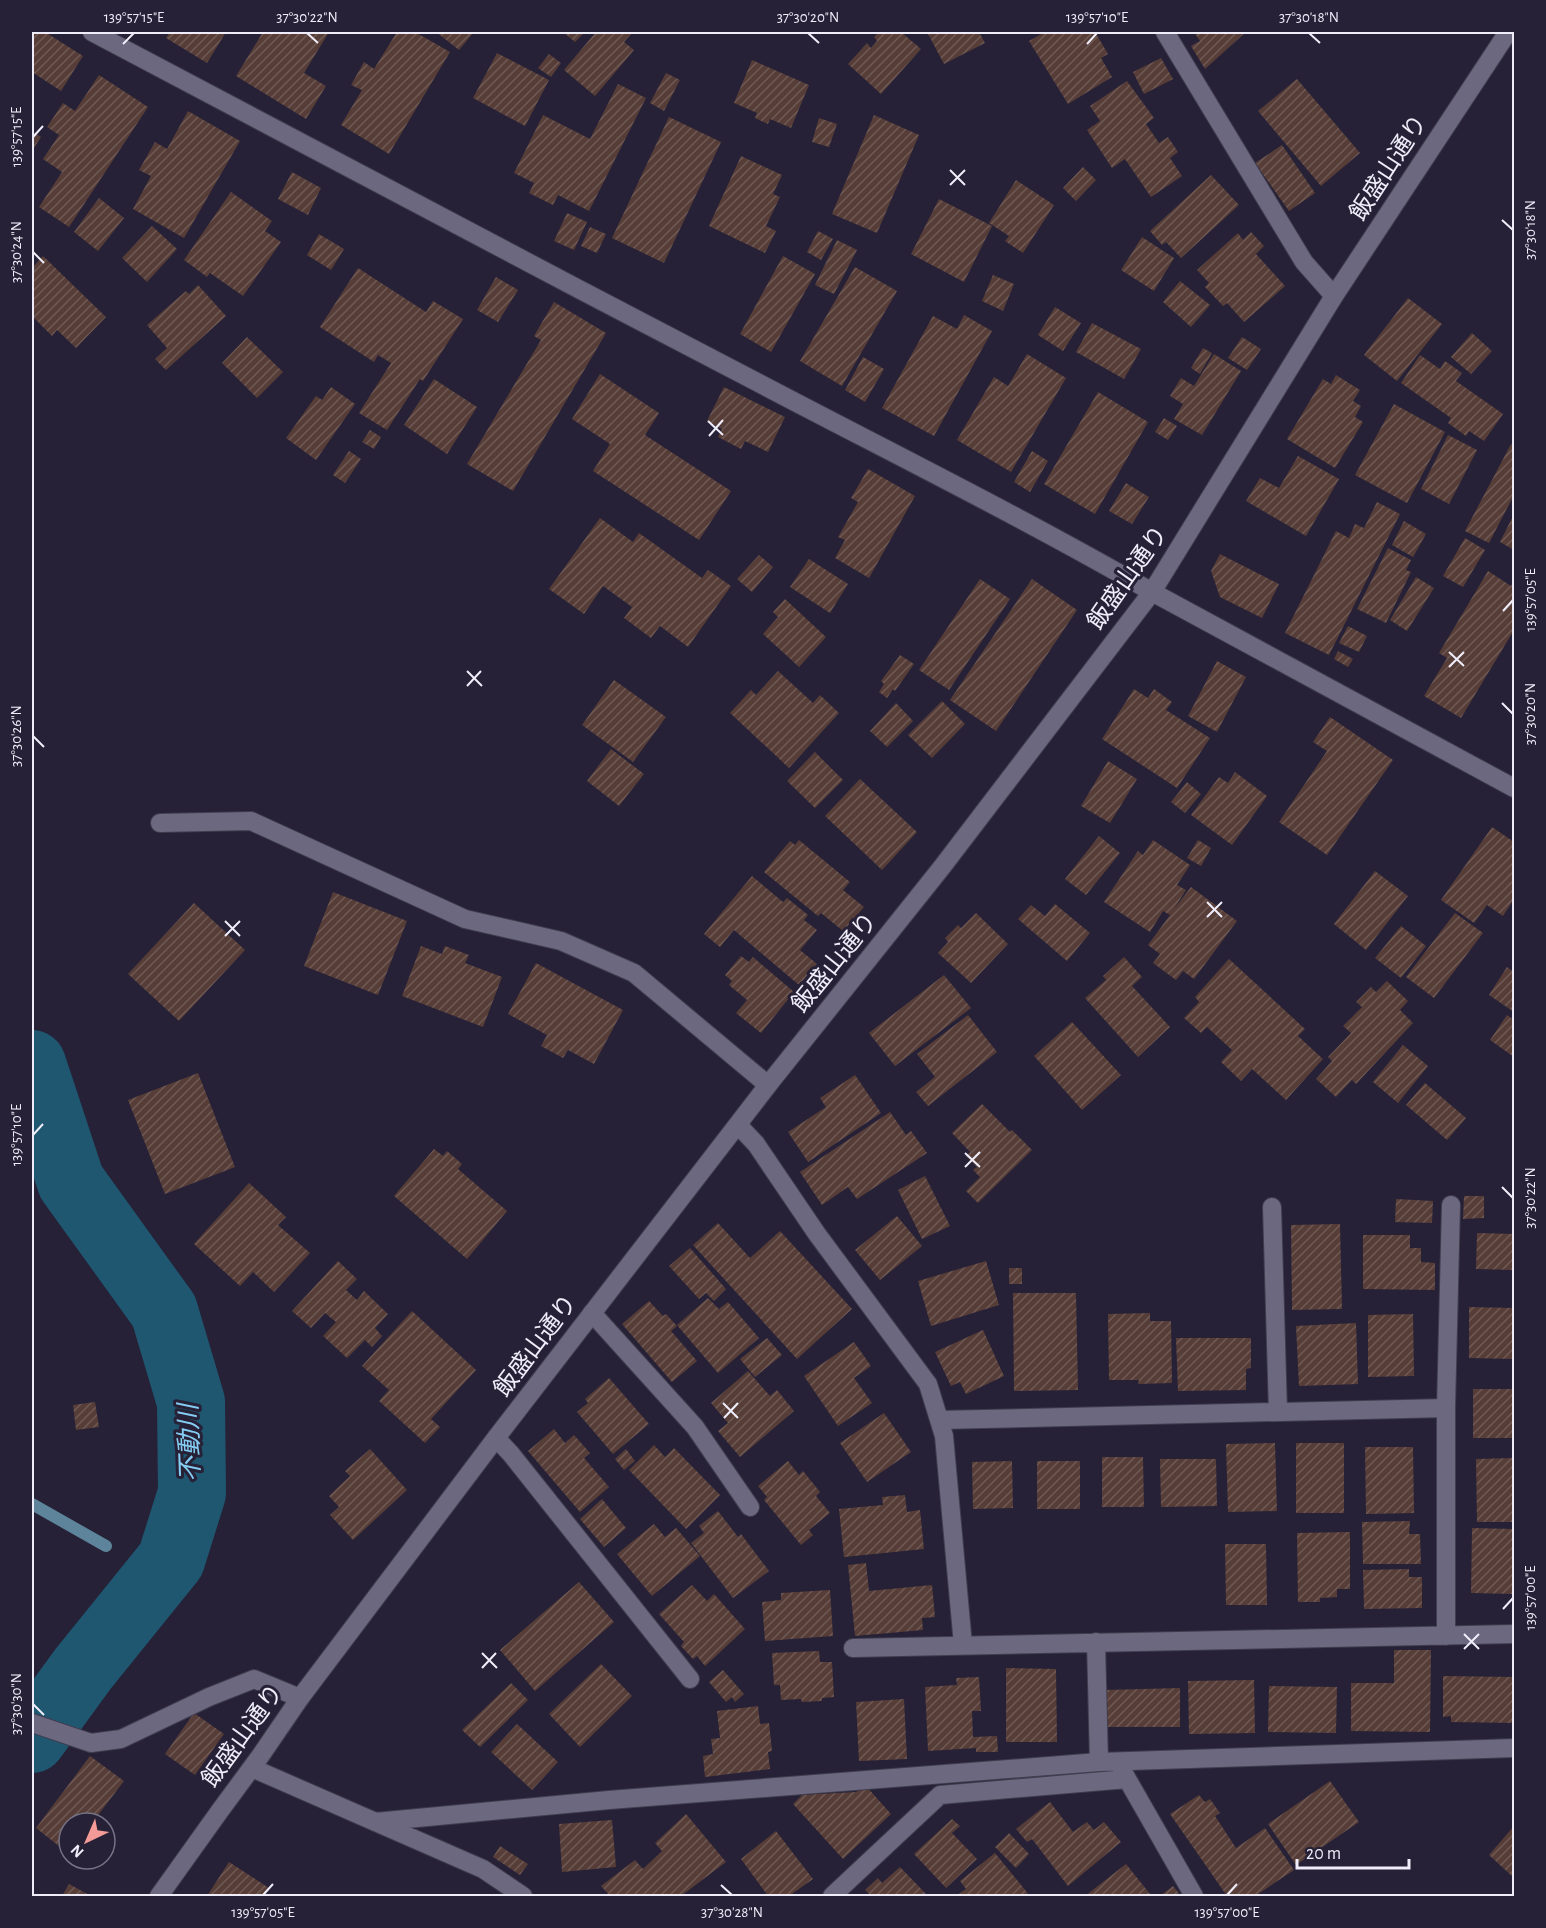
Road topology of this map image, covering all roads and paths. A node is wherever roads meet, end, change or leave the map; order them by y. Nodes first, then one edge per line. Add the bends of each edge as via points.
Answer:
1 (92, 32) edge
2 (1165, 32) edge
3 (1508, 32) edge
4 (1334, 296) junction
5 (1152, 592) junction
6 (1515, 788) edge
7 (160, 823) dead end
8 (768, 1085) junction
9 (738, 1125) junction
10 (1451, 1205) dead end
11 (1272, 1207) dead end
12 (592, 1313) junction
13 (1446, 1408) junction
14 (1278, 1412) junction
15 (939, 1420) junction
16 (496, 1438) junction
17 (750, 1507) dead end
18 (1515, 1634) edge
19 (1446, 1636) junction
20 (1095, 1642) junction
21 (963, 1645) junction
22 (853, 1648) dead end
23 (690, 1679) dead end
24 (300, 1698) junction
25 (32, 1723) edge
26 (1515, 1748) edge
27 (1108, 1761) junction
28 (252, 1768) junction
29 (1127, 1779) junction
30 (375, 1822) junction
31 (159, 1896) edge
32 (523, 1896) edge
33 (832, 1896) edge
34 (1194, 1896) edge

1 - 5 street
2 - 4 street via 1304,262
3 - 4 street, 飯盛山通り
4 - 5 street, 飯盛山通り
5 - 6 street
5 - 8 street, 飯盛山通り via 942,867
7 - 8 street via 251,821 465,919 561,941 634,973
8 - 9 street, 飯盛山通り
9 - 12 street, 飯盛山通り
9 - 15 street via 756,1144 928,1384
10 - 13 street
11 - 14 street
12 - 16 street, 飯盛山通り
12 - 17 street via 695,1427
13 - 14 street
13 - 19 street
14 - 15 street
15 - 21 street via 944,1436
16 - 23 street
16 - 24 street, 飯盛山通り
18 - 19 street
19 - 20 street
20 - 21 street
20 - 27 street
21 - 22 street
24 - 25 street via 254,1679 121,1739 91,1743
24 - 28 street, 飯盛山通り
26 - 27 street
27 - 29 street
27 - 30 street
28 - 30 street
28 - 31 street, 飯盛山通り
29 - 33 street via 940,1795
29 - 34 street
30 - 32 street via 483,1869

